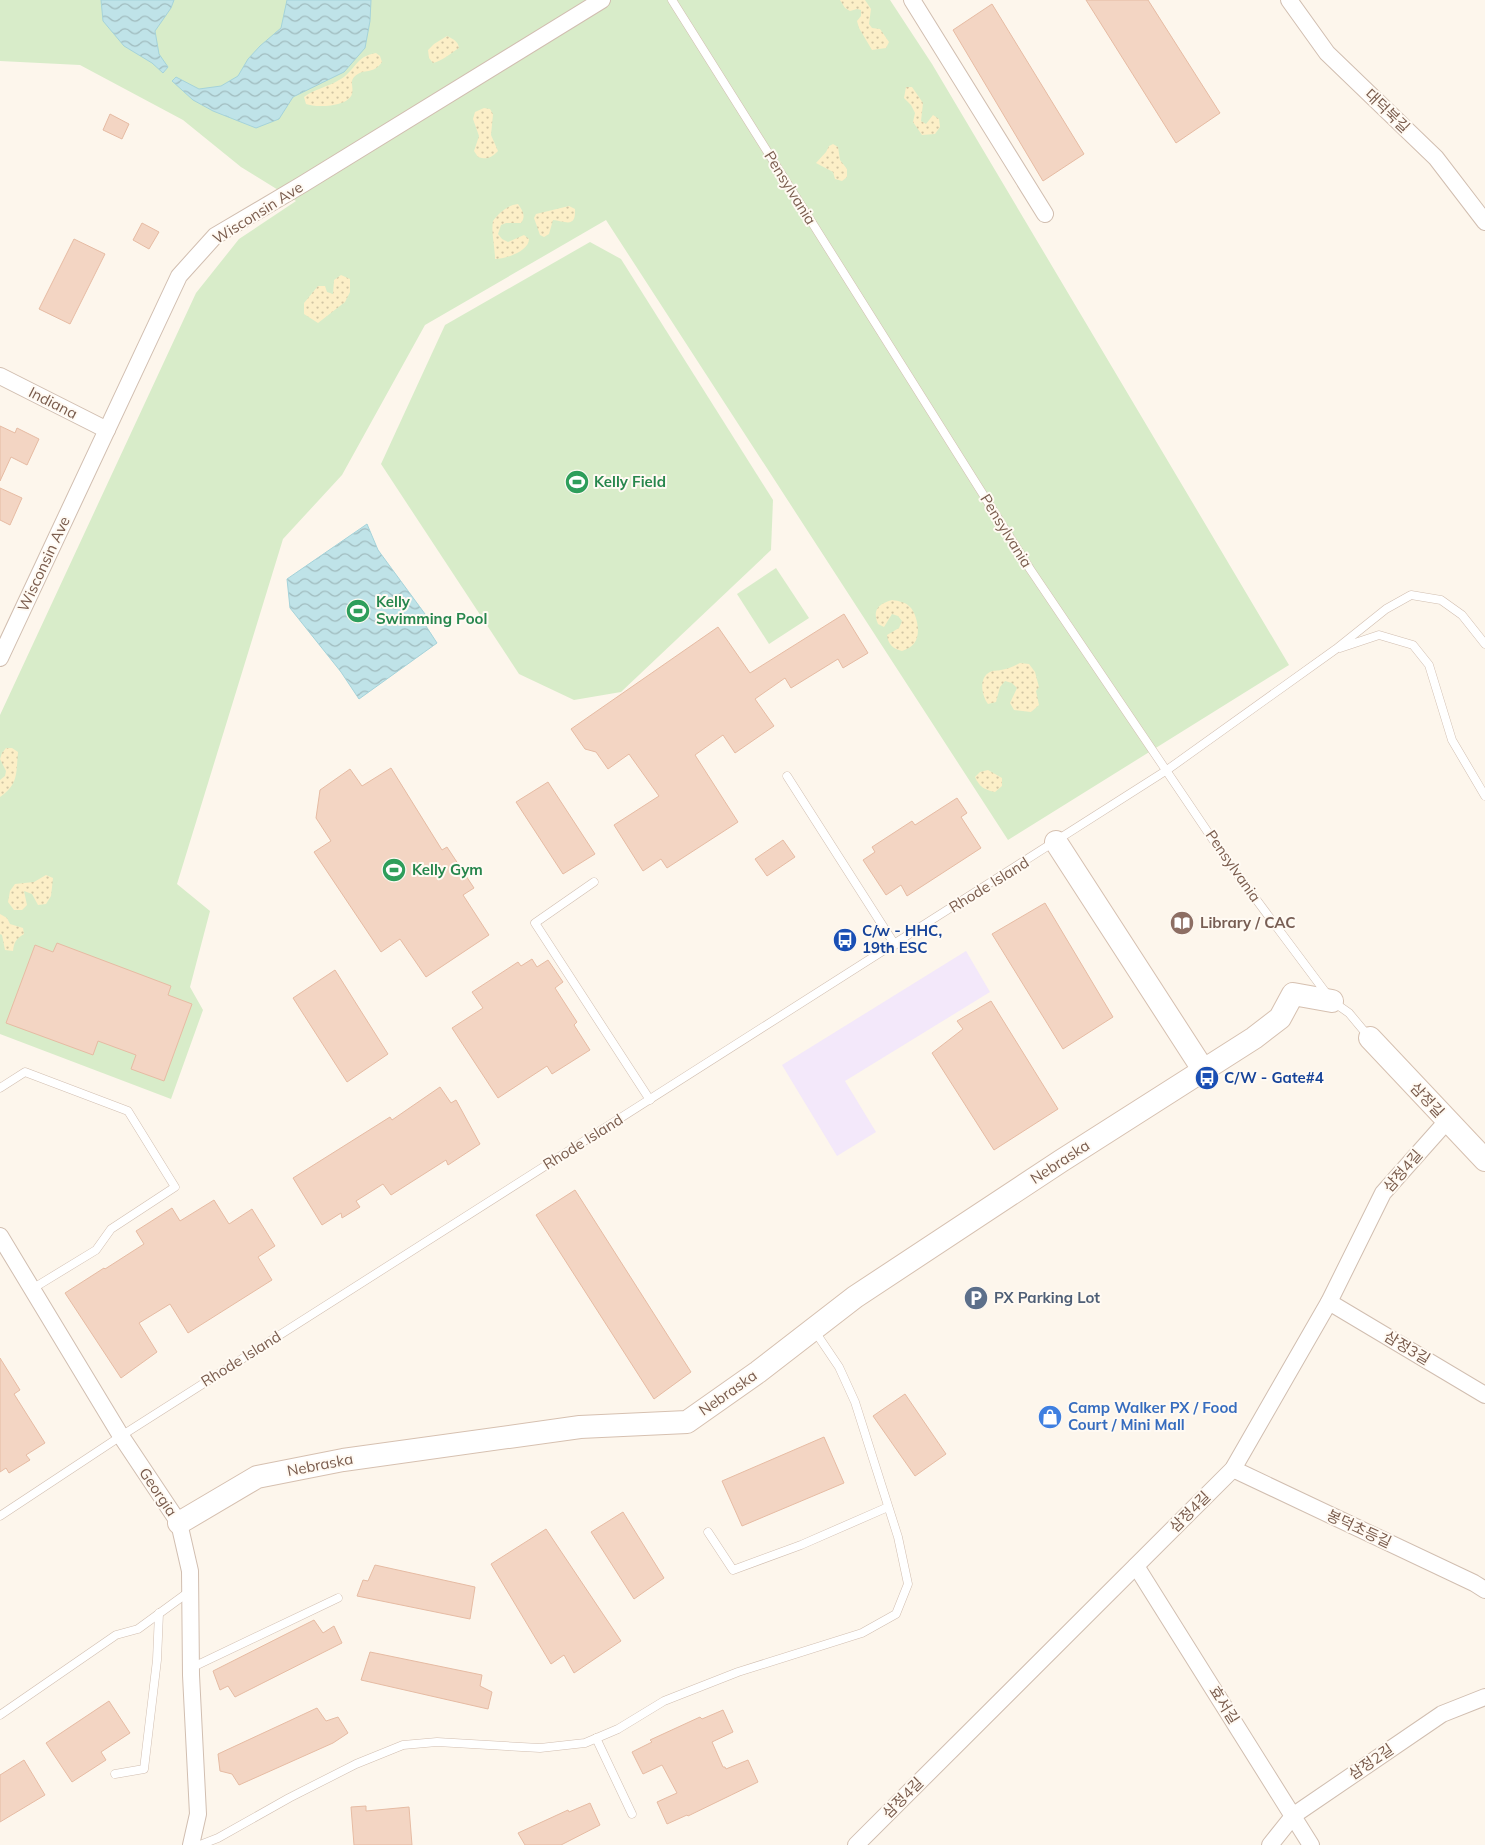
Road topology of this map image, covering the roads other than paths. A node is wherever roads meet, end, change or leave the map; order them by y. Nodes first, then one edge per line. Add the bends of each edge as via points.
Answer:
1 (602, 0) edge
2 (672, 0) edge
3 (912, 0) edge
4 (1289, 0) edge
5 (1045, 214) dead end
6 (1485, 222) edge
7 (0, 376) edge
8 (107, 430) junction
9 (1479, 635) junction
10 (1485, 644) edge
11 (1336, 649) junction
12 (1485, 653) edge
13 (0, 658) edge
14 (1167, 770) junction
15 (787, 776) dead end
16 (1485, 796) edge
17 (1056, 842) junction
18 (594, 882) dead end
19 (894, 945) junction
20 (1332, 1002) junction
21 (1370, 1038) joint
22 (1204, 1071) junction
23 (0, 1088) edge
24 (650, 1100) junction
25 (1447, 1121) junction
26 (1485, 1160) edge
27 (0, 1236) edge
28 (32, 1289) junction
29 (1329, 1302) junction
30 (813, 1329) junction
31 (1485, 1394) edge
32 (121, 1436) junction
33 (1233, 1470) junction
34 (888, 1507) junction
35 (0, 1516) edge
36 (179, 1523) junction
37 (708, 1532) dead end
38 (1136, 1566) junction
39 (1481, 1581) edge
40 (191, 1591) junction
41 (338, 1598) dead end
42 (159, 1613) junction
43 (191, 1668) junction
44 (1485, 1697) edge
45 (0, 1715) edge
46 (596, 1738) junction
47 (115, 1774) dead end
48 (632, 1814) dead end
49 (1294, 1815) junction
50 (192, 1845) edge
51 (200, 1845) edge
52 (856, 1845) edge
53 (1270, 1845) edge
54 (1311, 1845) edge

1 - 8 street, Wisconsin Ave via 215,236 179,276
2 - 14 lane, Pensylvania via 1030,569
3 - 5 street
4 - 6 street, 대덕북길 via 1327,53 1436,158
7 - 8 street, Indiana
8 - 13 street, Wisconsin Ave
9 - 10 lane
9 - 11 lane via 1462,615 1441,600 1411,595 1386,609
9 - 12 lane
11 - 14 lane, Rhode Island
11 - 16 lane via 1378,635 1413,645 1429,665 1452,740
14 - 17 lane, Rhode Island
14 - 20 lane, Pensylvania via 1226,859
15 - 19 lane
17 - 19 lane, Rhode Island
17 - 22 street
18 - 24 lane via 534,924
19 - 24 lane, Rhode Island
20 - 21 lane, Pensylvania via 1349,1013
20 - 22 street, Nebraska via 1293,994 1280,1018
21 - 25 street, 삼정길
22 - 30 street, Nebraska via 1061,1161 855,1297
23 - 28 lane via 24,1072 128,1111 175,1186 111,1229 96,1250
24 - 32 lane, Rhode Island
25 - 26 street, 삼정길
25 - 29 street, 삼정4길 via 1382,1193
27 - 28 street, Georgia
28 - 32 street, Georgia
29 - 31 street, 삼정3길
29 - 33 street, 삼정4길
30 - 34 lane via 840,1367 855,1402
30 - 36 street, Nebraska via 687,1422 580,1427 343,1460 257,1477
32 - 35 lane, Rhode Island
32 - 36 street, Georgia
33 - 38 street, 삼정4길
33 - 39 street, 봉덕초등길
34 - 37 lane via 733,1570
34 - 46 lane via 908,1584 896,1614 862,1634 738,1672 664,1701 618,1729
36 - 40 street, Georgia
38 - 49 street, 효서길
38 - 52 street, 삼정4길
40 - 42 lane
40 - 43 street, Georgia
41 - 43 lane
42 - 45 lane via 138,1629 116,1635
42 - 47 lane via 157,1660 144,1769
43 - 50 street, Georgia via 198,1814
44 - 49 street, 삼정2길 via 1442,1714
46 - 48 lane
46 - 51 lane via 585,1743 540,1748 437,1742 403,1745 356,1764
49 - 53 street, 삼정2길
49 - 54 street, 효서길

